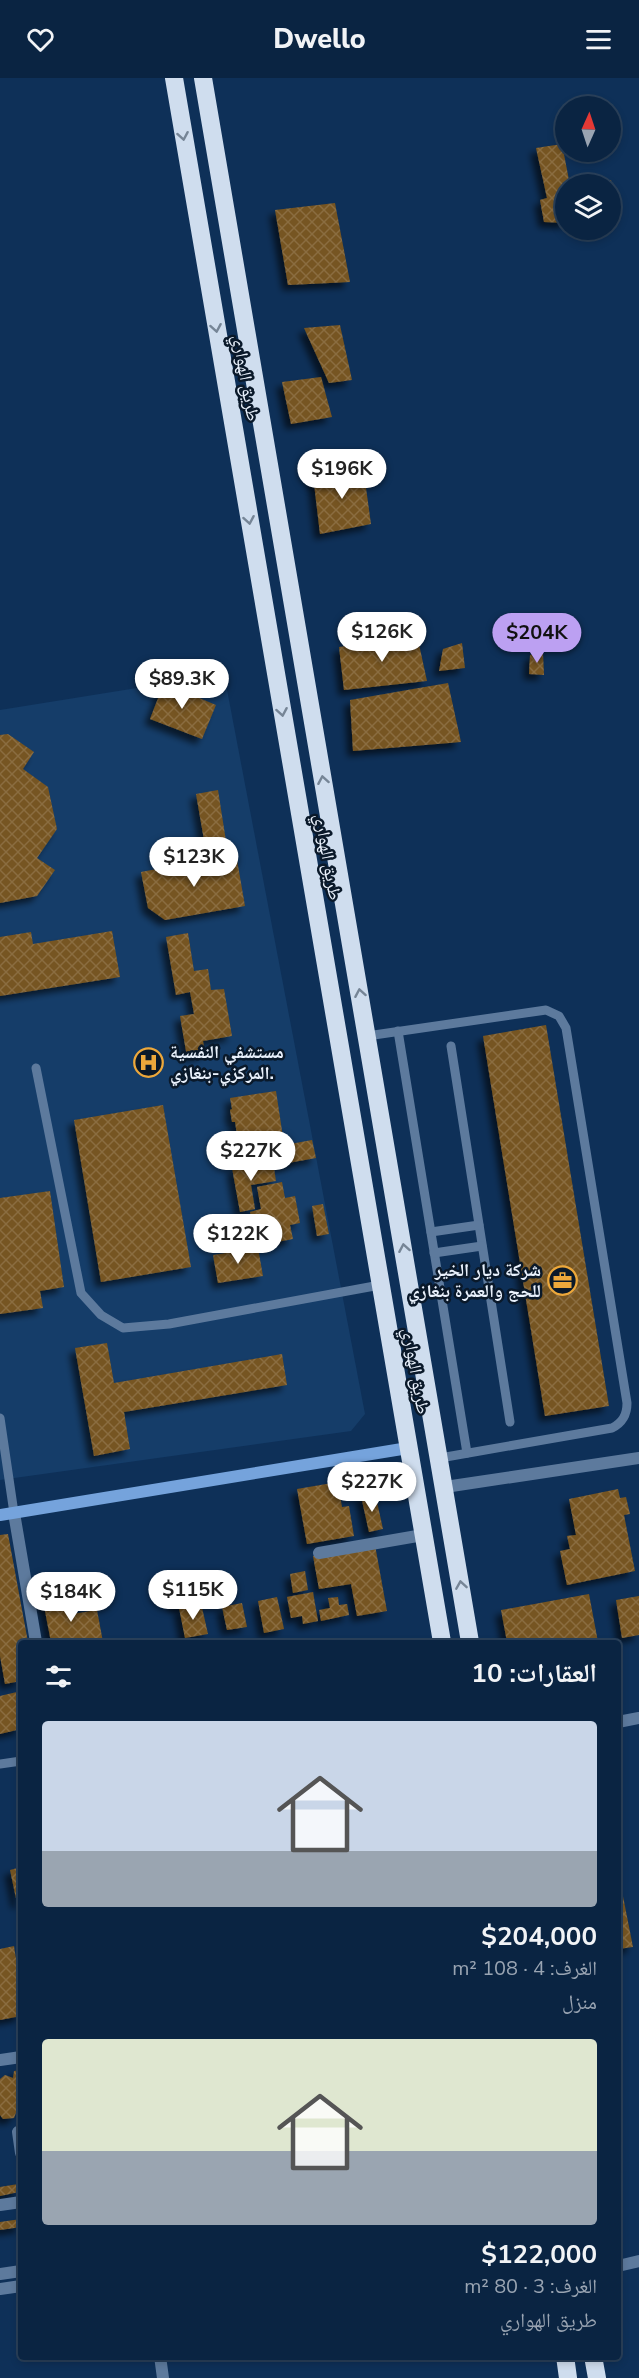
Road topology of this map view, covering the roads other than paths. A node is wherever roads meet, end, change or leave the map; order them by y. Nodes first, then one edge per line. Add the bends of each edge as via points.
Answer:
1 (174, 78) edge
2 (203, 78) edge
3 (398, 1031) junction
4 (368, 1036) junction
5 (450, 1046) dead end
6 (36, 1068) dead end
7 (478, 1225) junction
8 (431, 1232) junction
9 (482, 1246) junction
10 (434, 1253) junction
11 (380, 1285) junction
12 (0, 1418) edge
13 (510, 1422) dead end
14 (408, 1448) junction
15 (467, 1453) junction
16 (440, 1458) junction
17 (639, 1458) edge
18 (445, 1487) junction
19 (14, 1513) junction
20 (0, 1515) edge
21 (423, 1535) junction
22 (320, 1552) dead end
23 (36, 1640) edge
24 (442, 1640) edge
25 (470, 1640) edge
26 (639, 1718) edge
27 (621, 1721) edge
28 (18, 1761) edge
29 (0, 1764) edge
30 (18, 2057) edge
31 (0, 2060) edge
32 (18, 2202) edge
33 (0, 2205) edge
34 (639, 2261) edge
35 (621, 2265) edge
36 (18, 2271) edge
37 (0, 2274) edge
38 (18, 2286) edge
39 (0, 2289) edge
40 (161, 2360) edge
41 (566, 2360) edge
42 (593, 2360) edge
43 (163, 2378) edge
44 (568, 2378) edge
45 (597, 2378) edge

1 -> 11 highway, طريق الهواري
4 -> 2 highway, طريق الهواري
3 - 4 lane
3 - 8 lane
3 - 15 lane via 546,1010 563,1022 572,1063 627,1403 625,1415 612,1428
16 -> 4 highway, طريق الهواري
5 - 7 lane
6 - 11 lane via 81,1293 101,1315 123,1328
7 - 8 lane
7 - 9 lane
8 - 10 lane
9 - 10 lane
9 - 13 lane
10 - 15 lane
11 - 14 highway, طريق الهواري
12 - 19 lane
14 - 19 street
14 - 21 highway, طريق الهواري
15 - 16 lane
16 - 18 highway, طريق الهواري
17 - 18 street
25 -> 18 highway, طريق الهواري
19 - 20 street
19 - 23 street
21 - 22 street
21 - 24 highway, طريق الهواري
26 - 27 street
28 - 29 lane
30 - 31 street
32 - 33 street
34 - 35 street
36 - 37 street
38 - 39 street
40 - 43 street
41 - 44 highway
42 - 45 highway

